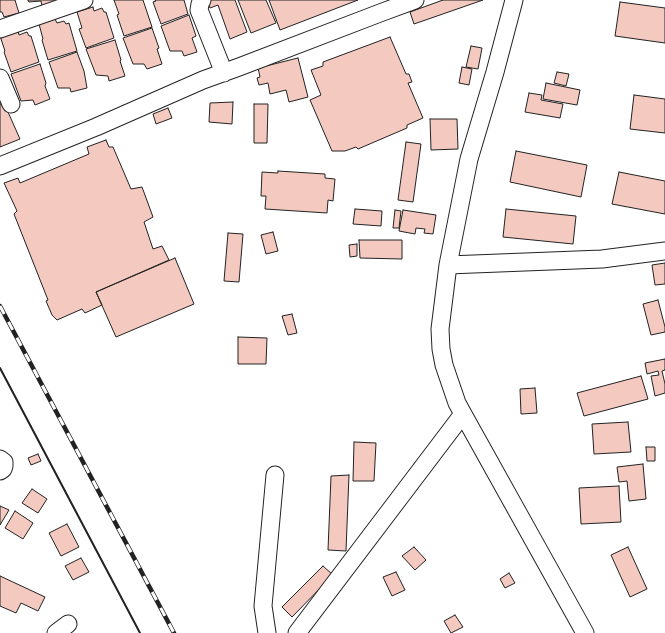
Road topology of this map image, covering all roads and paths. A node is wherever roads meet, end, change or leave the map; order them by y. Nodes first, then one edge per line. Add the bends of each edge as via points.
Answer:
1 (84, 0) edge
2 (202, 0) edge
3 (415, 0) edge
4 (514, 0) edge
5 (0, 29) edge
6 (224, 73) junction
7 (0, 78) edge
8 (11, 104) dead end
9 (0, 166) edge
10 (665, 251) edge
11 (448, 265) junction
12 (463, 414) junction
13 (0, 459) edge
14 (0, 471) edge
15 (275, 475) dead end
16 (267, 633) edge
17 (298, 633) edge
18 (585, 633) edge

1 - 5 street
2 - 6 street via 199,10
3 - 6 street
4 - 11 street via 469,159
6 - 9 street
7 - 8 street
10 - 11 street via 602,259
11 - 12 street via 440,349 454,395
12 - 17 street
12 - 18 street
13 - 14 street via 4,466
15 - 16 street via 263,606

